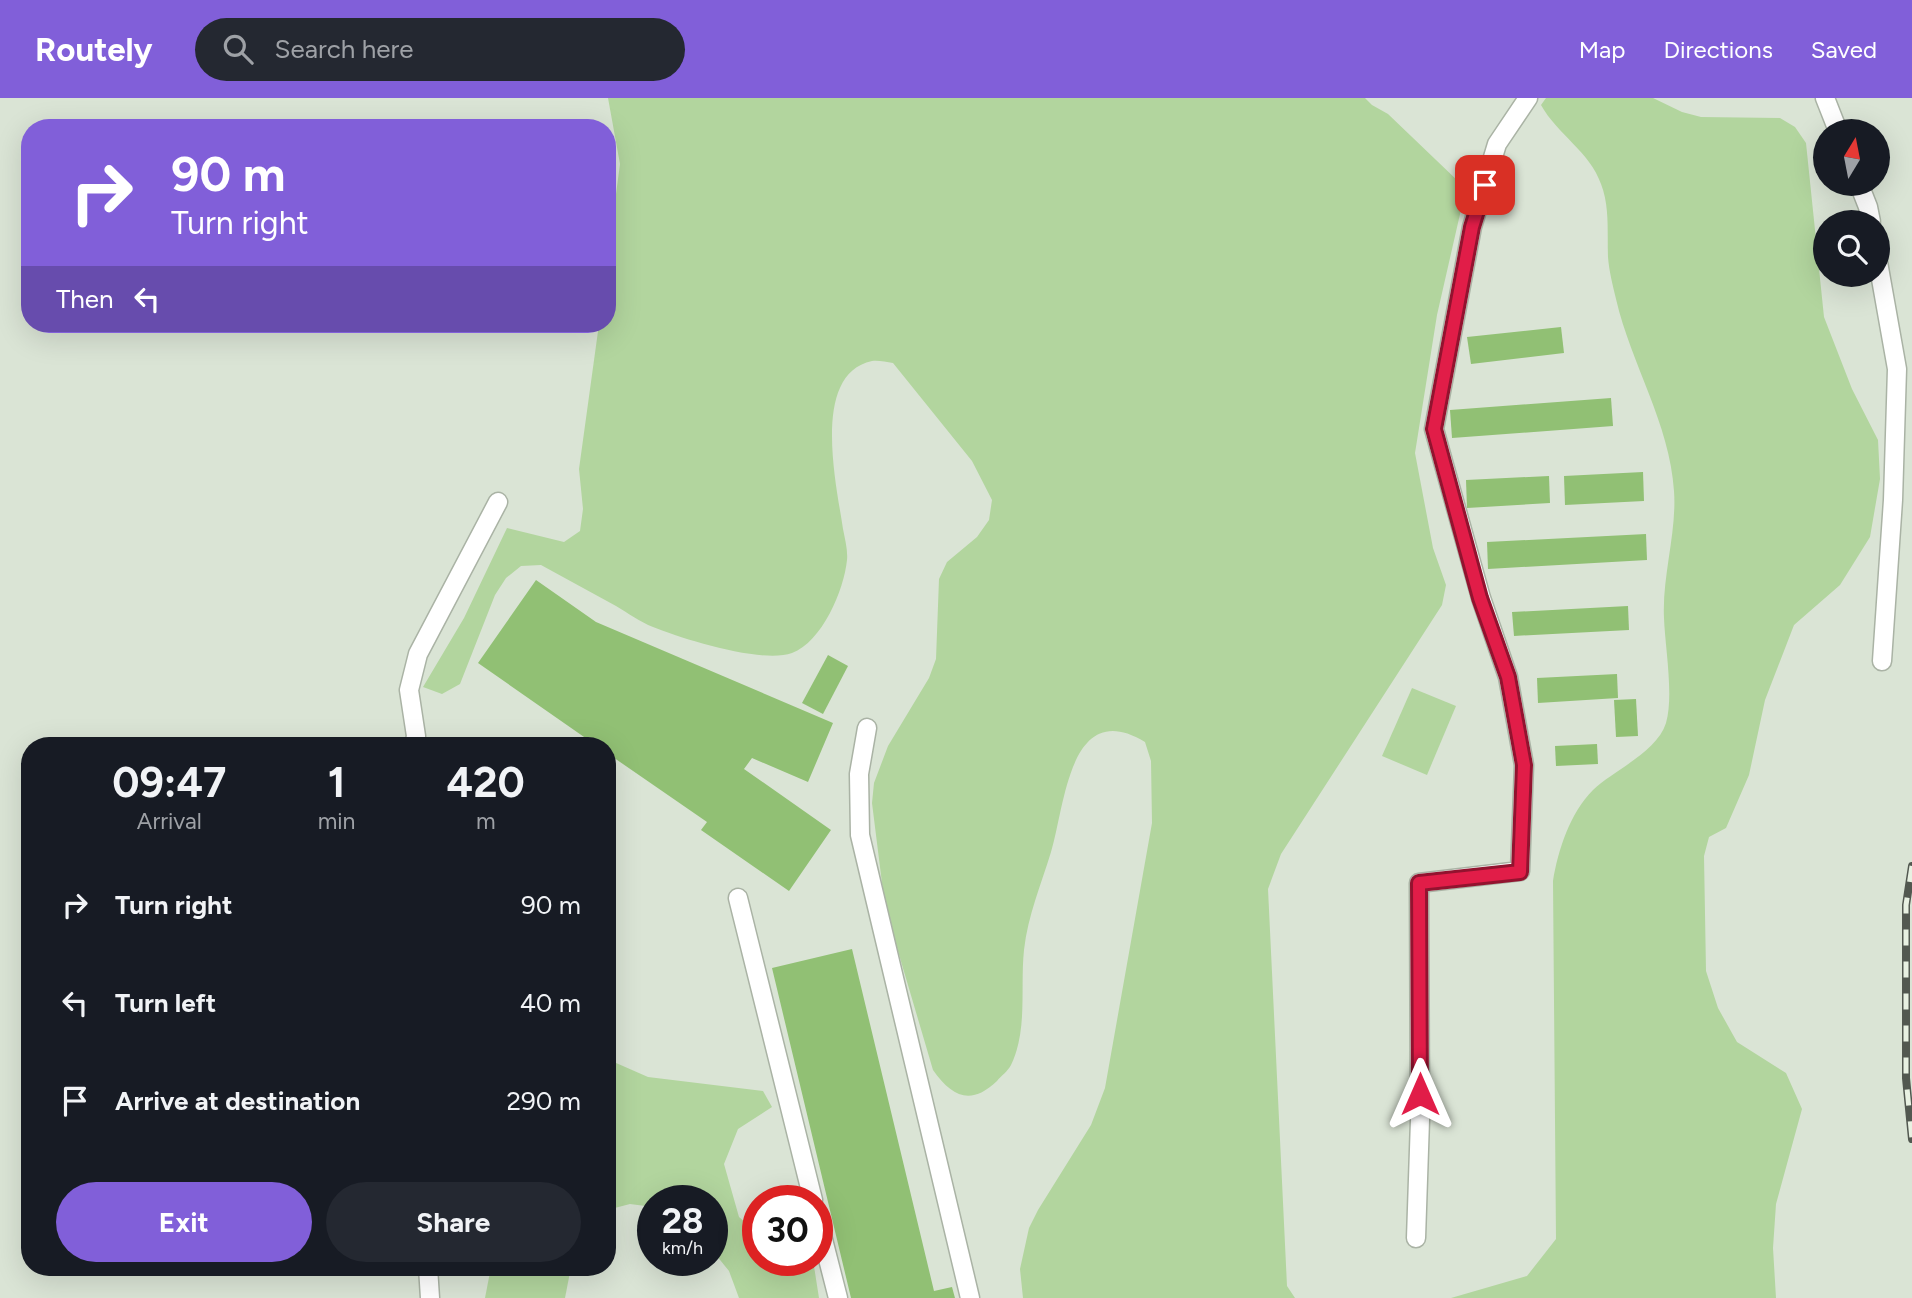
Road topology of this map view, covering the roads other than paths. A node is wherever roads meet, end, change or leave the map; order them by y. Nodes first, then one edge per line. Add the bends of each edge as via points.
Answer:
1 (1528, 98) edge
2 (1825, 98) edge
3 (1833, 119) edge
4 (1882, 287) edge
5 (498, 502) dead end
6 (1882, 661) dead end
7 (867, 729) dead end
8 (416, 737) edge
9 (738, 898) dead end
10 (809, 1185) edge
11 (1416, 1238) dead end
12 (429, 1276) edge
13 (832, 1276) edge
14 (430, 1298) edge
15 (838, 1298) edge
16 (970, 1298) edge

1 - 11 street via 1497,144 1472,227 1434,429 1480,598 1508,677 1524,765 1520,872 1419,883
2 - 3 street
4 - 6 street via 1896,369
5 - 8 street via 418,654 410,690
7 - 16 street via 859,774 860,835
9 - 10 street
12 - 14 street
13 - 15 street

